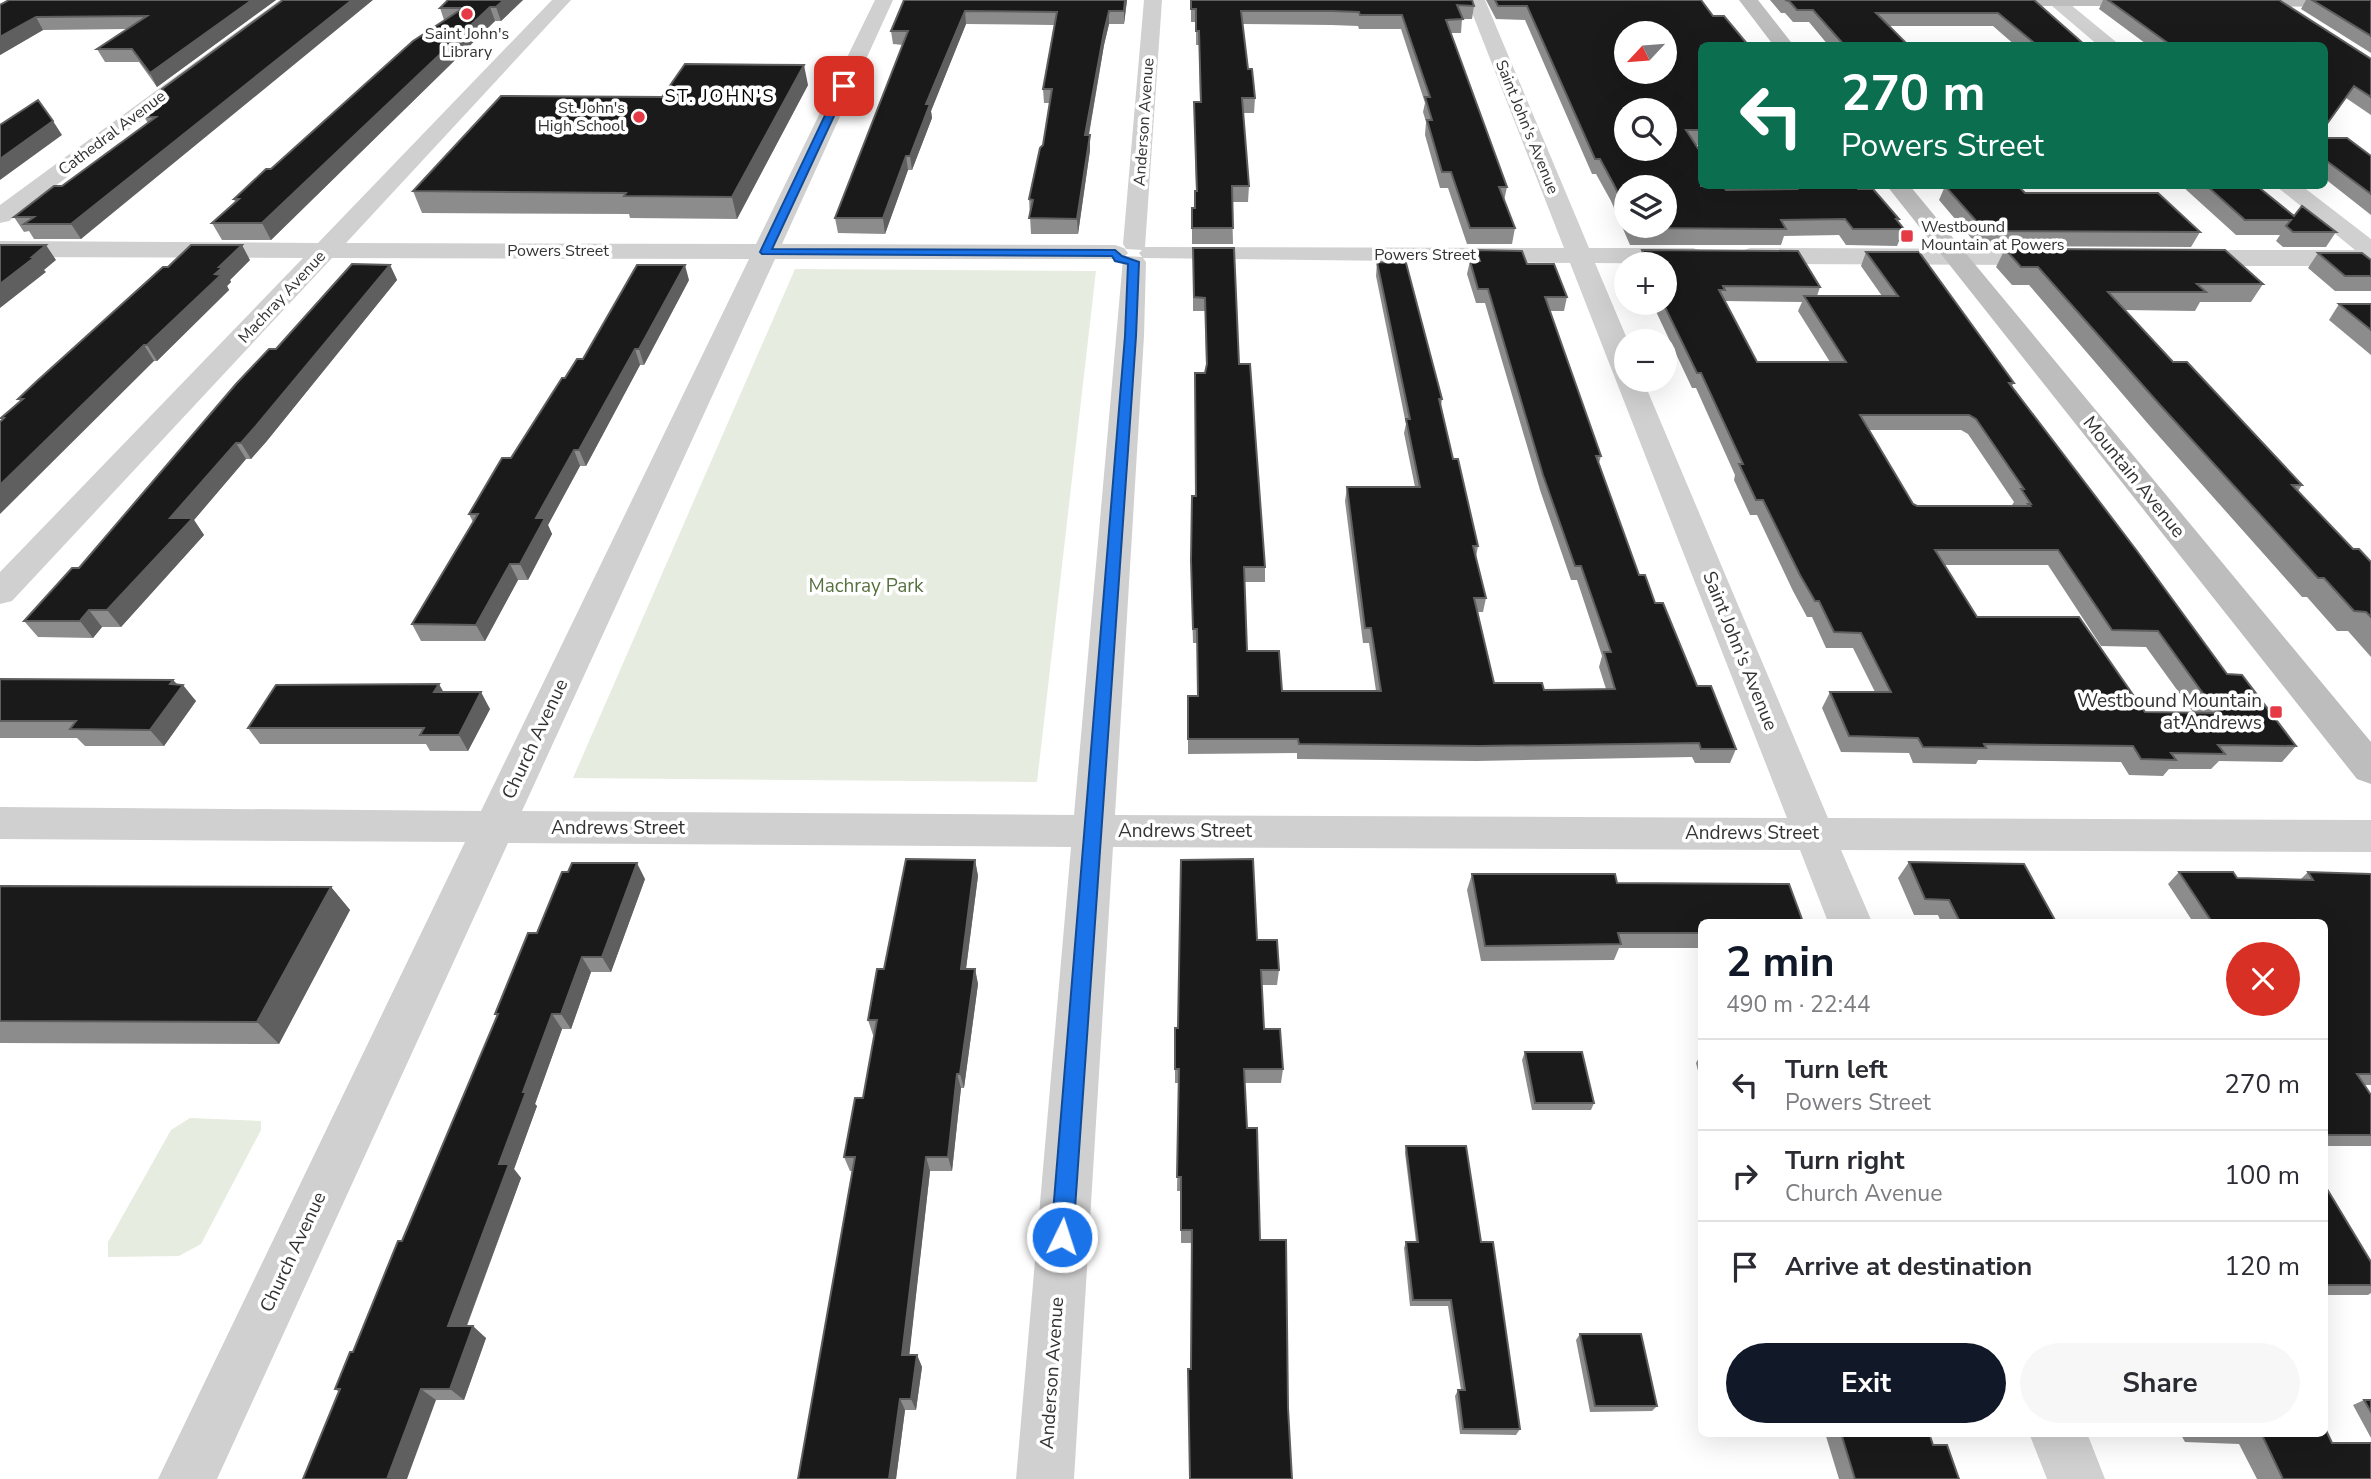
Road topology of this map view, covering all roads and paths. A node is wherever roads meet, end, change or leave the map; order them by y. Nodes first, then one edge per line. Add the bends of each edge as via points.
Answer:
1 (292, 0) edge
2 (562, 0) edge
3 (884, 0) edge
4 (1153, 0) edge
5 (1476, 0) edge
6 (1748, 0) edge
7 (2032, 0) edge
8 (2054, 0) edge
9 (2173, 0) edge
10 (2210, 0) edge
11 (2268, 0) edge
12 (2371, 1) edge
13 (2302, 22) edge
14 (1782, 42) edge
15 (2107, 42) edge
16 (1900, 189) edge
17 (2292, 189) edge
18 (0, 216) edge
19 (0, 249) edge
20 (326, 250) junction
21 (2371, 251) edge
22 (765, 252) junction
23 (1134, 253) junction
24 (1578, 256) junction
25 (1956, 257) junction
26 (2083, 257) edge
27 (2151, 257) edge
28 (2371, 258) edge
29 (1614, 342) edge
30 (1634, 392) edge
31 (0, 593) edge
32 (2371, 769) edge
33 (0, 822) edge
34 (493, 827) junction
35 (1091, 831) junction
36 (1814, 833) junction
37 (2371, 836) edge
38 (1849, 919) edge
39 (2060, 1437) edge
40 (187, 1479) edge
41 (1045, 1479) edge
42 (2076, 1479) edge

1 - 18 street, Cathedral Avenue
2 - 20 street, Machray Avenue
3 - 22 street, Church Avenue
4 - 23 street, Anderson Avenue
5 - 24 street, Saint John's Avenue
6 - 14 main road
7 - 8 main road
8 - 9 main road
8 - 15 street
10 - 11 main road
11 - 12 main road
11 - 13 street
16 - 25 main road, Mountain Avenue
17 - 21 street
19 - 20 street, Powers Street
20 - 22 street, Powers Street
20 - 31 street, Machray Avenue
22 - 23 street, Powers Street
22 - 34 street, Church Avenue
23 - 24 street, Powers Street
23 - 35 street, Anderson Avenue
24 - 25 street, Powers Street
24 - 29 street, Saint John's Avenue
25 - 26 street, Powers Street
25 - 32 main road, Mountain Avenue
27 - 28 street
30 - 36 street, Saint John's Avenue
33 - 34 street, Andrews Street
34 - 35 street, Andrews Street
34 - 40 street, Church Avenue
35 - 36 street, Andrews Street
35 - 41 street, Anderson Avenue
36 - 37 street, Andrews Street
36 - 38 street, Saint John's Avenue
39 - 42 street

